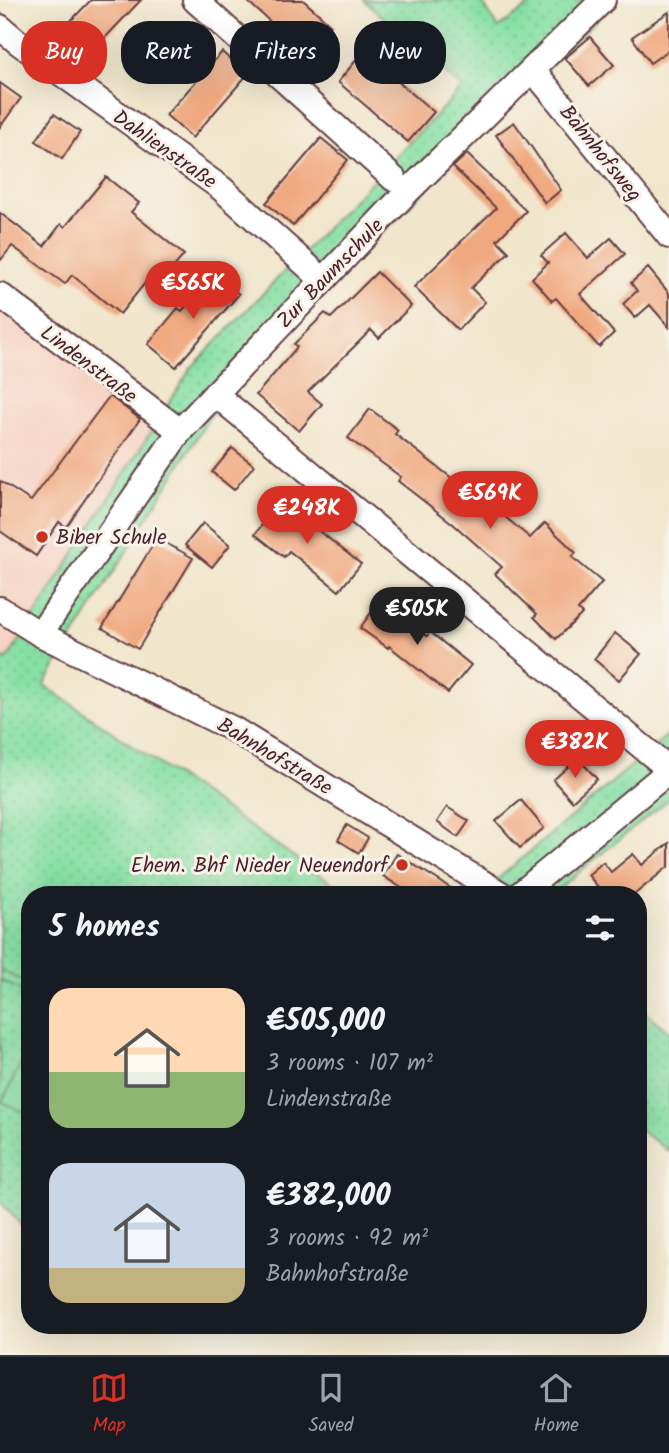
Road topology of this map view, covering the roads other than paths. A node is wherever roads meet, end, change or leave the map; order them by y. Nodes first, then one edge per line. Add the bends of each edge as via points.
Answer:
1 (195, 0) edge
2 (603, 0) edge
3 (0, 27) edge
4 (533, 70) junction
5 (394, 179) dead end
6 (669, 236) edge
7 (323, 280) junction
8 (0, 295) edge
9 (215, 394) junction
10 (180, 431) junction
11 (0, 609) edge
12 (40, 635) junction
13 (669, 770) edge
14 (488, 886) edge
15 (530, 886) edge

1 - 5 street
2 - 4 street, Zur Baumschule
3 - 7 street, Dahlienstraße via 221,188
4 - 6 street, Bahnhofsweg
4 - 7 street, Zur Baumschule
7 - 9 street, Zur Baumschule
8 - 10 street, Lindenstraße
9 - 10 street, Zur Baumschule
9 - 13 street
10 - 12 street, Zur Baumschule
11 - 12 street
12 - 14 street, Bahnhofstraße via 233,729
13 - 15 street

